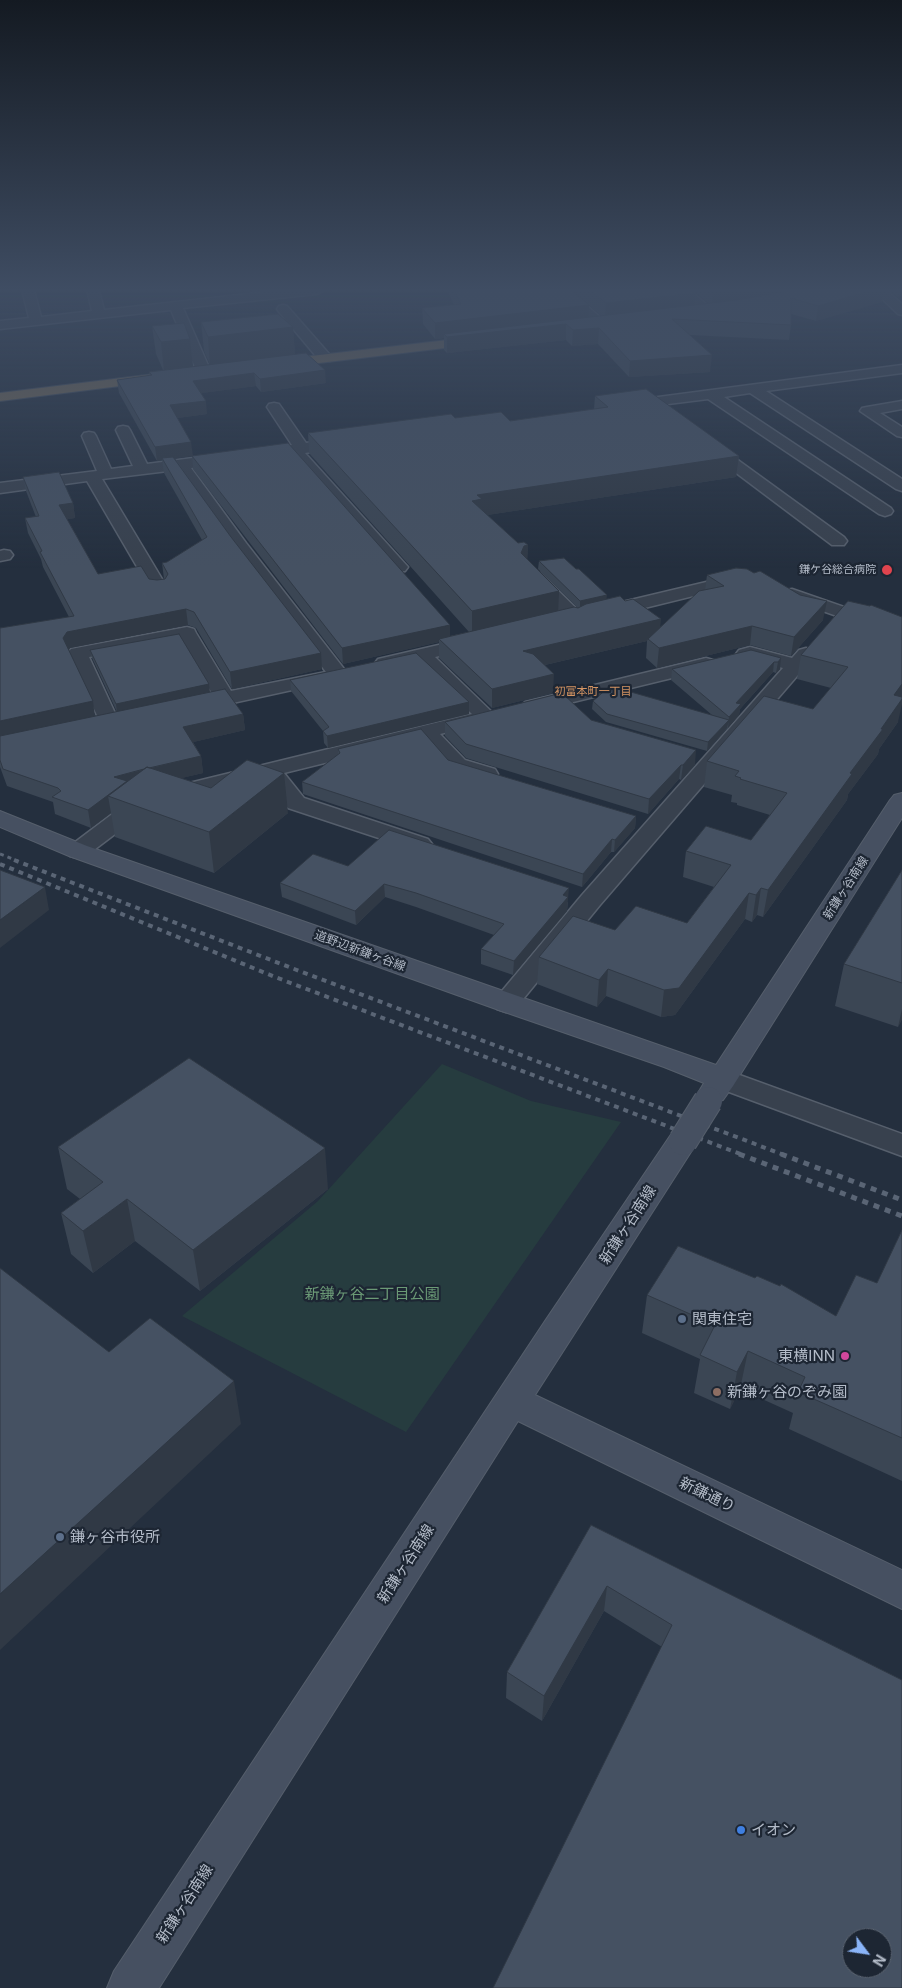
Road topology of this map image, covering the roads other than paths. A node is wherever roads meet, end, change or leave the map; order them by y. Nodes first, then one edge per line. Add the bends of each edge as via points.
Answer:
1 (118, 383) edge
2 (804, 383) edge
3 (753, 389) junction
4 (712, 394) junction
5 (0, 397) edge
6 (650, 402) junction
7 (902, 405) edge
8 (274, 407) dead end
9 (615, 407) edge
10 (665, 414) edge
11 (123, 430) dead end
12 (902, 433) edge
13 (89, 436) dead end
14 (697, 437) edge
15 (356, 441) edge
16 (298, 448) junction
17 (180, 464) junction
18 (142, 469) junction
19 (99, 475) junction
20 (902, 486) edge
21 (0, 488) edge
22 (885, 511) dead end
23 (838, 541) dead end
24 (531, 574) edge
25 (412, 582) edge
26 (760, 582) edge
27 (159, 589) edge
28 (778, 589) edge
29 (842, 612) junction
30 (902, 633) edge
31 (494, 638) edge
32 (421, 655) junction
33 (796, 665) junction
34 (353, 670) junction
35 (225, 698) junction
36 (566, 698) junction
37 (177, 709) edge
38 (501, 713) junction
39 (585, 716) edge
40 (129, 720) edge
41 (426, 731) junction
42 (271, 770) junction
43 (505, 779) edge
44 (902, 800) edge
45 (0, 818) edge
46 (78, 851) junction
47 (444, 852) edge
48 (506, 1003) junction
49 (716, 1090) junction
50 (902, 1145) edge
51 (512, 1401) junction
52 (902, 1590) edge
53 (130, 1988) edge

1 - 5 highway
2 - 3 street
3 - 4 street
3 - 20 street
4 - 6 street
4 - 22 street
6 - 9 street
6 - 10 street
7 - 12 street via 867,411
8 - 16 street
11 - 18 street
13 - 19 street
14 - 23 street
15 - 16 street
16 - 17 street
16 - 25 street
17 - 18 street
17 - 34 street via 240,547
18 - 19 street
19 - 21 street
19 - 27 street
24 - 26 street via 567,621 734,579
28 - 29 street
29 - 30 street
29 - 33 street
31 - 32 street via 461,638
32 - 34 street
32 - 38 street
33 - 36 street via 750,652
33 - 48 street via 704,758 582,897
34 - 35 street
35 - 37 street
35 - 40 street via 191,629 78,653 101,726
36 - 38 street
36 - 39 street
38 - 41 street
41 - 42 street
41 - 43 street via 457,765
42 - 46 street via 144,800
42 - 47 street via 296,804
44 - 49 street, 新鎌ヶ谷南線
45 - 46 street, 道野辺新鎌ヶ谷線
46 - 48 street, 道野辺新鎌ヶ谷線
48 - 49 street, 道野辺新鎌ヶ谷線 via 674,1060
49 - 50 street
49 - 51 street, 新鎌ヶ谷南線, bridge
51 - 52 street, 新鎌通り
51 - 53 street, 新鎌ヶ谷南線

